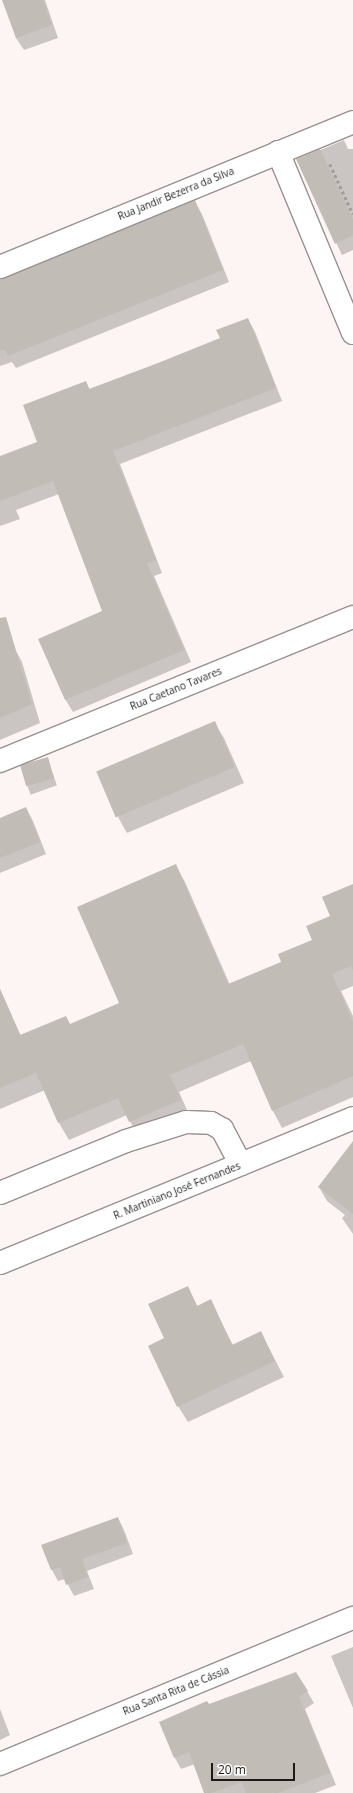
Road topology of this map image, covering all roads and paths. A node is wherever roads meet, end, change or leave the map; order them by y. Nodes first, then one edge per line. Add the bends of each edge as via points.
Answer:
1 (353, 122) edge
2 (278, 152) junction
3 (330, 164) dead end
4 (351, 207) edge
5 (353, 214) edge
6 (0, 266) edge
7 (353, 333) edge
8 (353, 617) edge
9 (0, 761) edge
10 (353, 1118) edge
11 (241, 1164) junction
12 (0, 1193) edge
13 (0, 1263) edge
14 (353, 1618) edge
15 (0, 1764) edge

1 - 2 street, Rua Jandir Bezerra da Silva
2 - 6 street, Rua Jandir Bezerra da Silva
2 - 7 street
3 - 4 path
4 - 5 path
8 - 9 street, Rua Caetano Tavares
10 - 11 street, R. Martiniano José Fernandes
11 - 12 street via 222,1129 211,1123 186,1122 126,1142
11 - 13 street, R. Martiniano José Fernandes
14 - 15 street, Rua Santa Rita de Cássia

